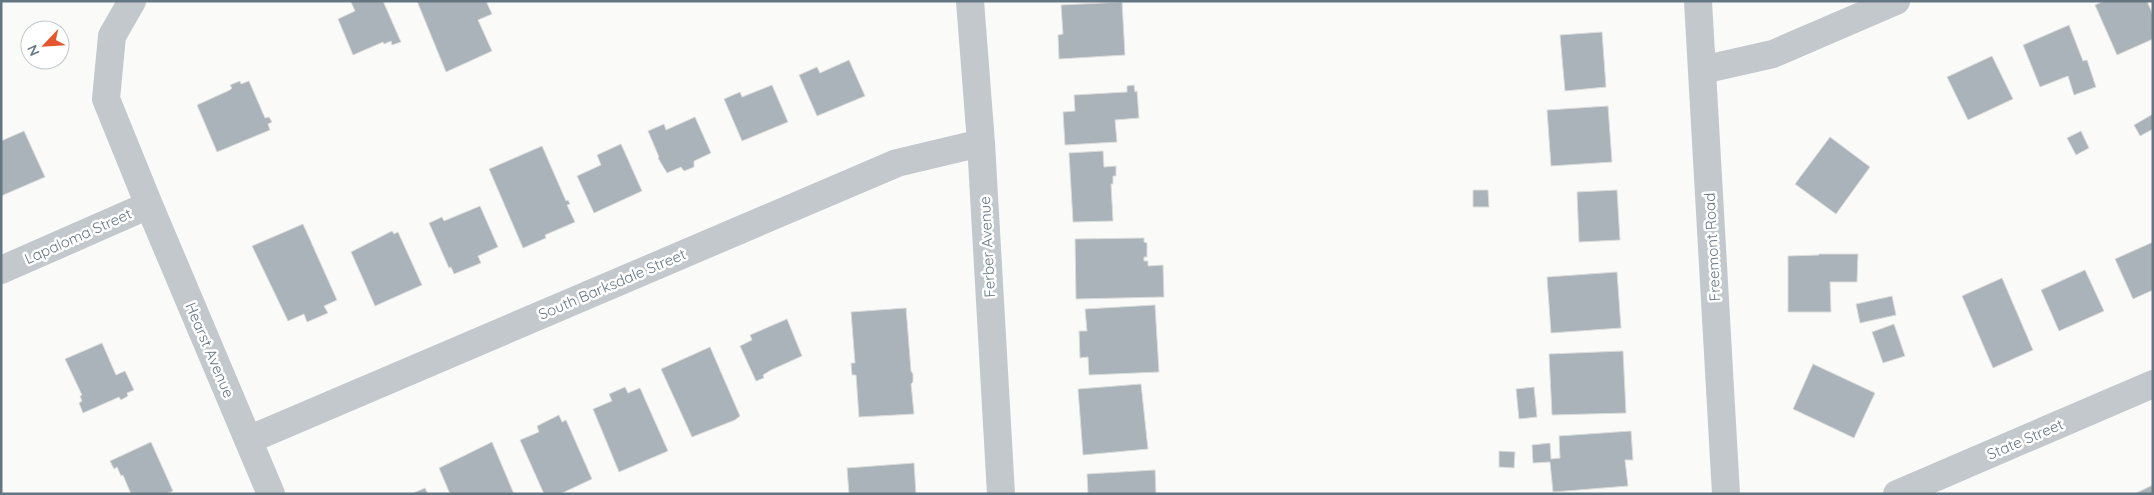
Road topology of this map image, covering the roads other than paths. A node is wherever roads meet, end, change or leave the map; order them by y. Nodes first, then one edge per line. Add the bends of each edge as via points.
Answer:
1 (132, 1) edge
2 (970, 1) edge
3 (1698, 1) edge
4 (1896, 1) edge
5 (1702, 70) junction
6 (981, 143) junction
7 (148, 205) junction
8 (1, 270) edge
9 (2153, 384) edge
10 (248, 440) junction
11 (271, 494) edge
12 (1001, 494) edge
13 (1726, 494) edge
14 (1897, 494) edge

1 - 7 street, Lapaloma Street via 112,36 106,99
2 - 6 street, Ferber Avenue
3 - 5 street, Freemont Road
4 - 5 street via 1773,54
5 - 13 street, Freemont Road
6 - 10 street, South Barksdale Street via 897,163
6 - 12 street, Ferber Avenue
7 - 8 street, Lapaloma Street
7 - 10 street, Hearst Avenue
9 - 14 street, State Street
10 - 11 street, Hearst Avenue

